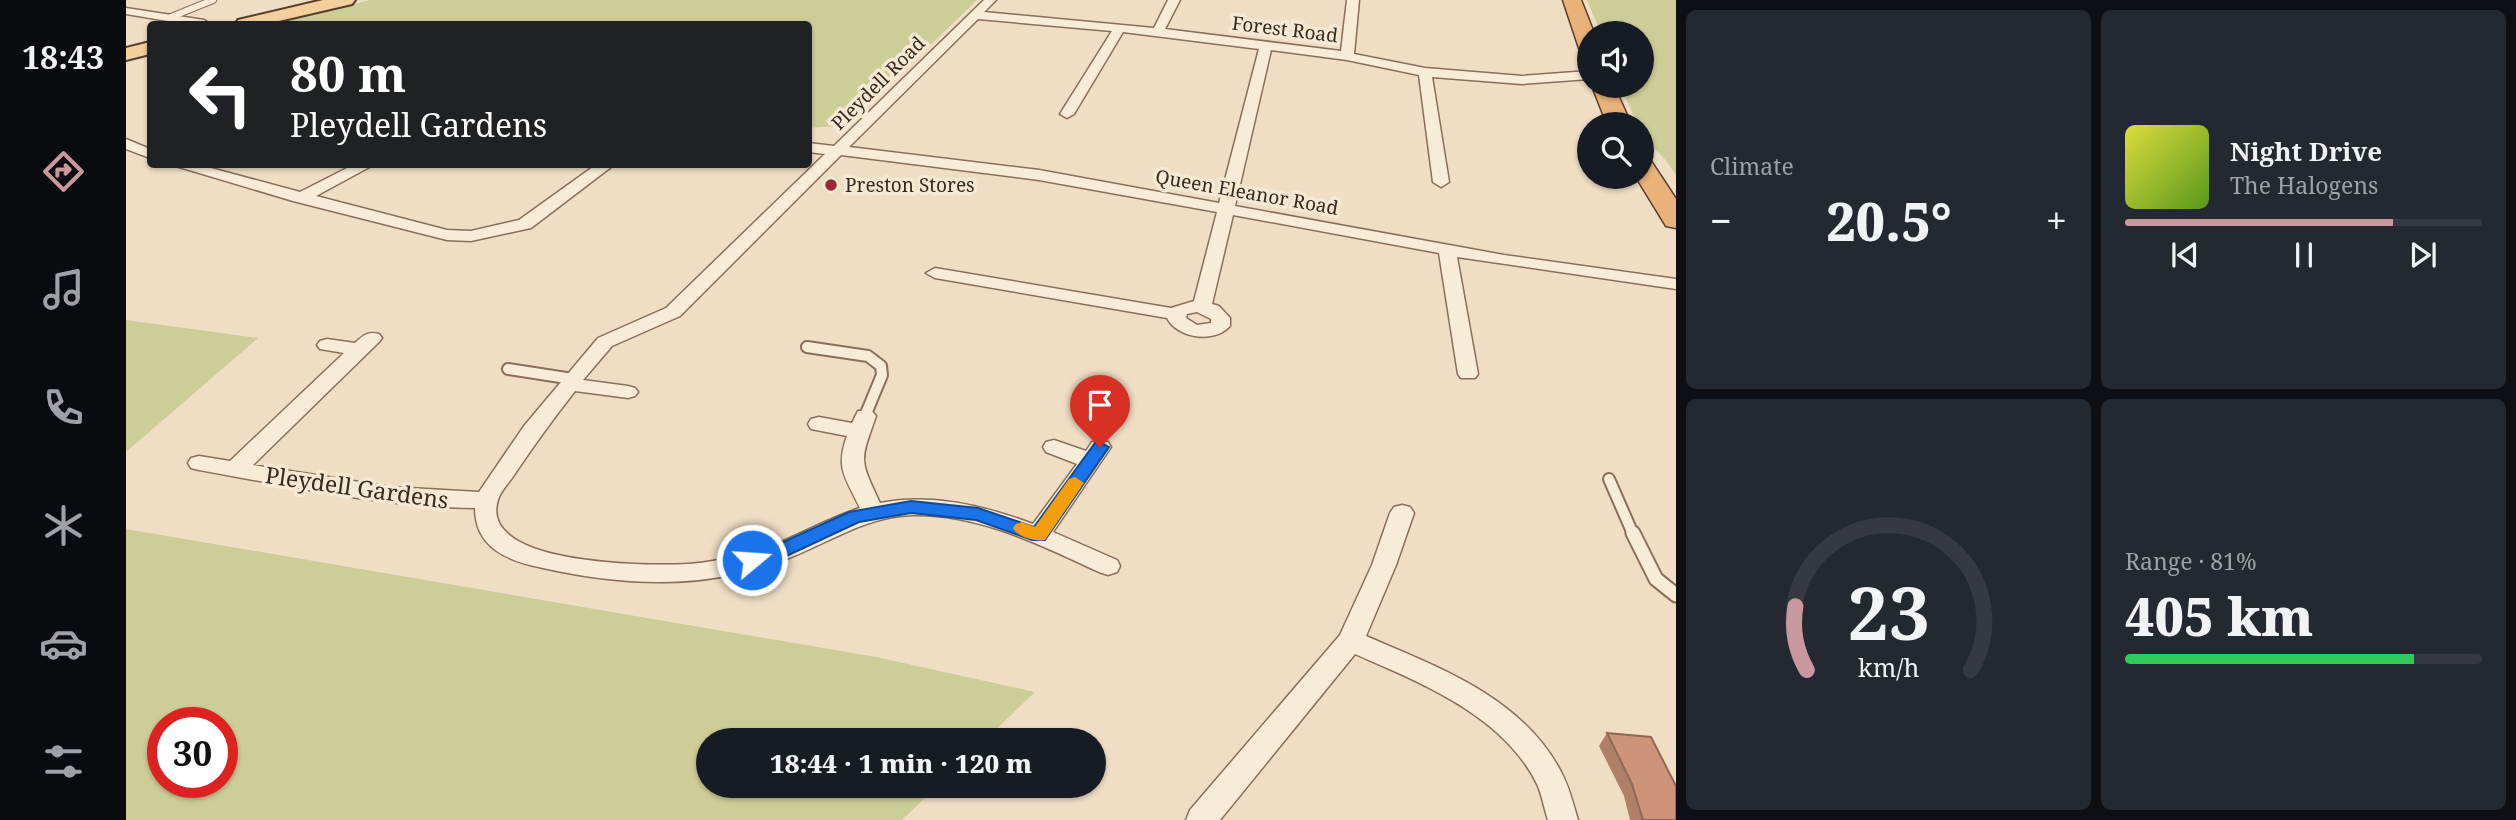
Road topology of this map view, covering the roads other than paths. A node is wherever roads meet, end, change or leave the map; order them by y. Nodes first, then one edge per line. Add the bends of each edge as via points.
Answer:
1 (213, 0) edge
2 (345, 0) edge
3 (990, 0) edge
4 (1174, 0) edge
5 (1353, 0) edge
6 (1572, 0) edge
7 (126, 11) edge
8 (976, 15) junction
9 (171, 17) junction
10 (190, 21) edge
11 (258, 21) edge
12 (1579, 21) edge
13 (1120, 28) junction
14 (1158, 32) junction
15 (1266, 46) junction
16 (147, 49) edge
17 (126, 54) edge
18 (1348, 56) junction
19 (1425, 72) junction
20 (1577, 76) edge
21 (1068, 114) dead end
22 (126, 143) edge
23 (812, 148) edge
24 (839, 151) junction
25 (147, 153) edge
26 (190, 168) edge
27 (360, 168) edge
28 (602, 168) edge
29 (1441, 182) dead end
30 (1654, 185) edge
31 (299, 198) junction
32 (1225, 209) junction
33 (1676, 220) edge
34 (1447, 250) junction
35 (935, 273) dead end
36 (1676, 284) edge
37 (327, 345) dead end
38 (807, 347) dead end
39 (508, 369) dead end
40 (1468, 374) dead end
41 (571, 381) junction
42 (628, 392) dead end
43 (863, 423) junction
44 (820, 424) dead end
45 (1054, 447) dead end
46 (199, 463) dead end
47 (235, 469) junction
48 (1609, 479) dead end
49 (485, 500) junction
50 (873, 512) junction
51 (1402, 513) dead end
52 (1038, 535) junction
53 (1108, 566) dead end
54 (1676, 595) edge
55 (1351, 641) junction
56 (1201, 820) edge
57 (1563, 820) edge

1 - 9 lane
2 - 11 main road
3 - 8 street, Pleydell Road
4 - 14 street
5 - 18 street
6 - 12 highway
7 - 9 street
8 - 13 street, Forest Road
8 - 24 street, Pleydell Road
9 - 10 street
13 - 14 street, Forest Road
13 - 21 street
14 - 15 street, Forest Road
15 - 18 street, Forest Road
15 - 32 street
16 - 17 main road
18 - 19 street, Forest Road
19 - 20 street, Forest Road via 1522,80
19 - 29 street
22 - 25 street
23 - 24 street, Queen Eleanor Road
24 - 32 street, Queen Eleanor Road via 1039,175
24 - 41 street, Pleydell Road via 673,312 605,342
26 - 31 street
27 - 31 street
28 - 31 street via 525,224 471,236 447,235
30 - 33 highway
32 - 34 street, Queen Eleanor Road
32 - 35 street via 1202,307 1182,308 1176,314
34 - 36 street, Queen Eleanor Road
34 - 40 street
37 - 47 street, Pleydell Gardens via 366,344
38 - 43 lane via 868,356 881,366 882,375
39 - 41 lane
41 - 42 street
41 - 49 street
43 - 44 street
43 - 50 street via 850,456
45 - 52 street via 1095,454
46 - 47 street
47 - 49 street, Pleydell Gardens via 392,496
48 - 54 lane via 1645,561 1656,579
49 - 50 street via 491,535 505,548 620,574 653,576 689,575 774,554
50 - 52 street via 948,509 978,514
51 - 55 street
52 - 53 street
55 - 56 street
55 - 57 street via 1444,683 1519,733 1550,778

